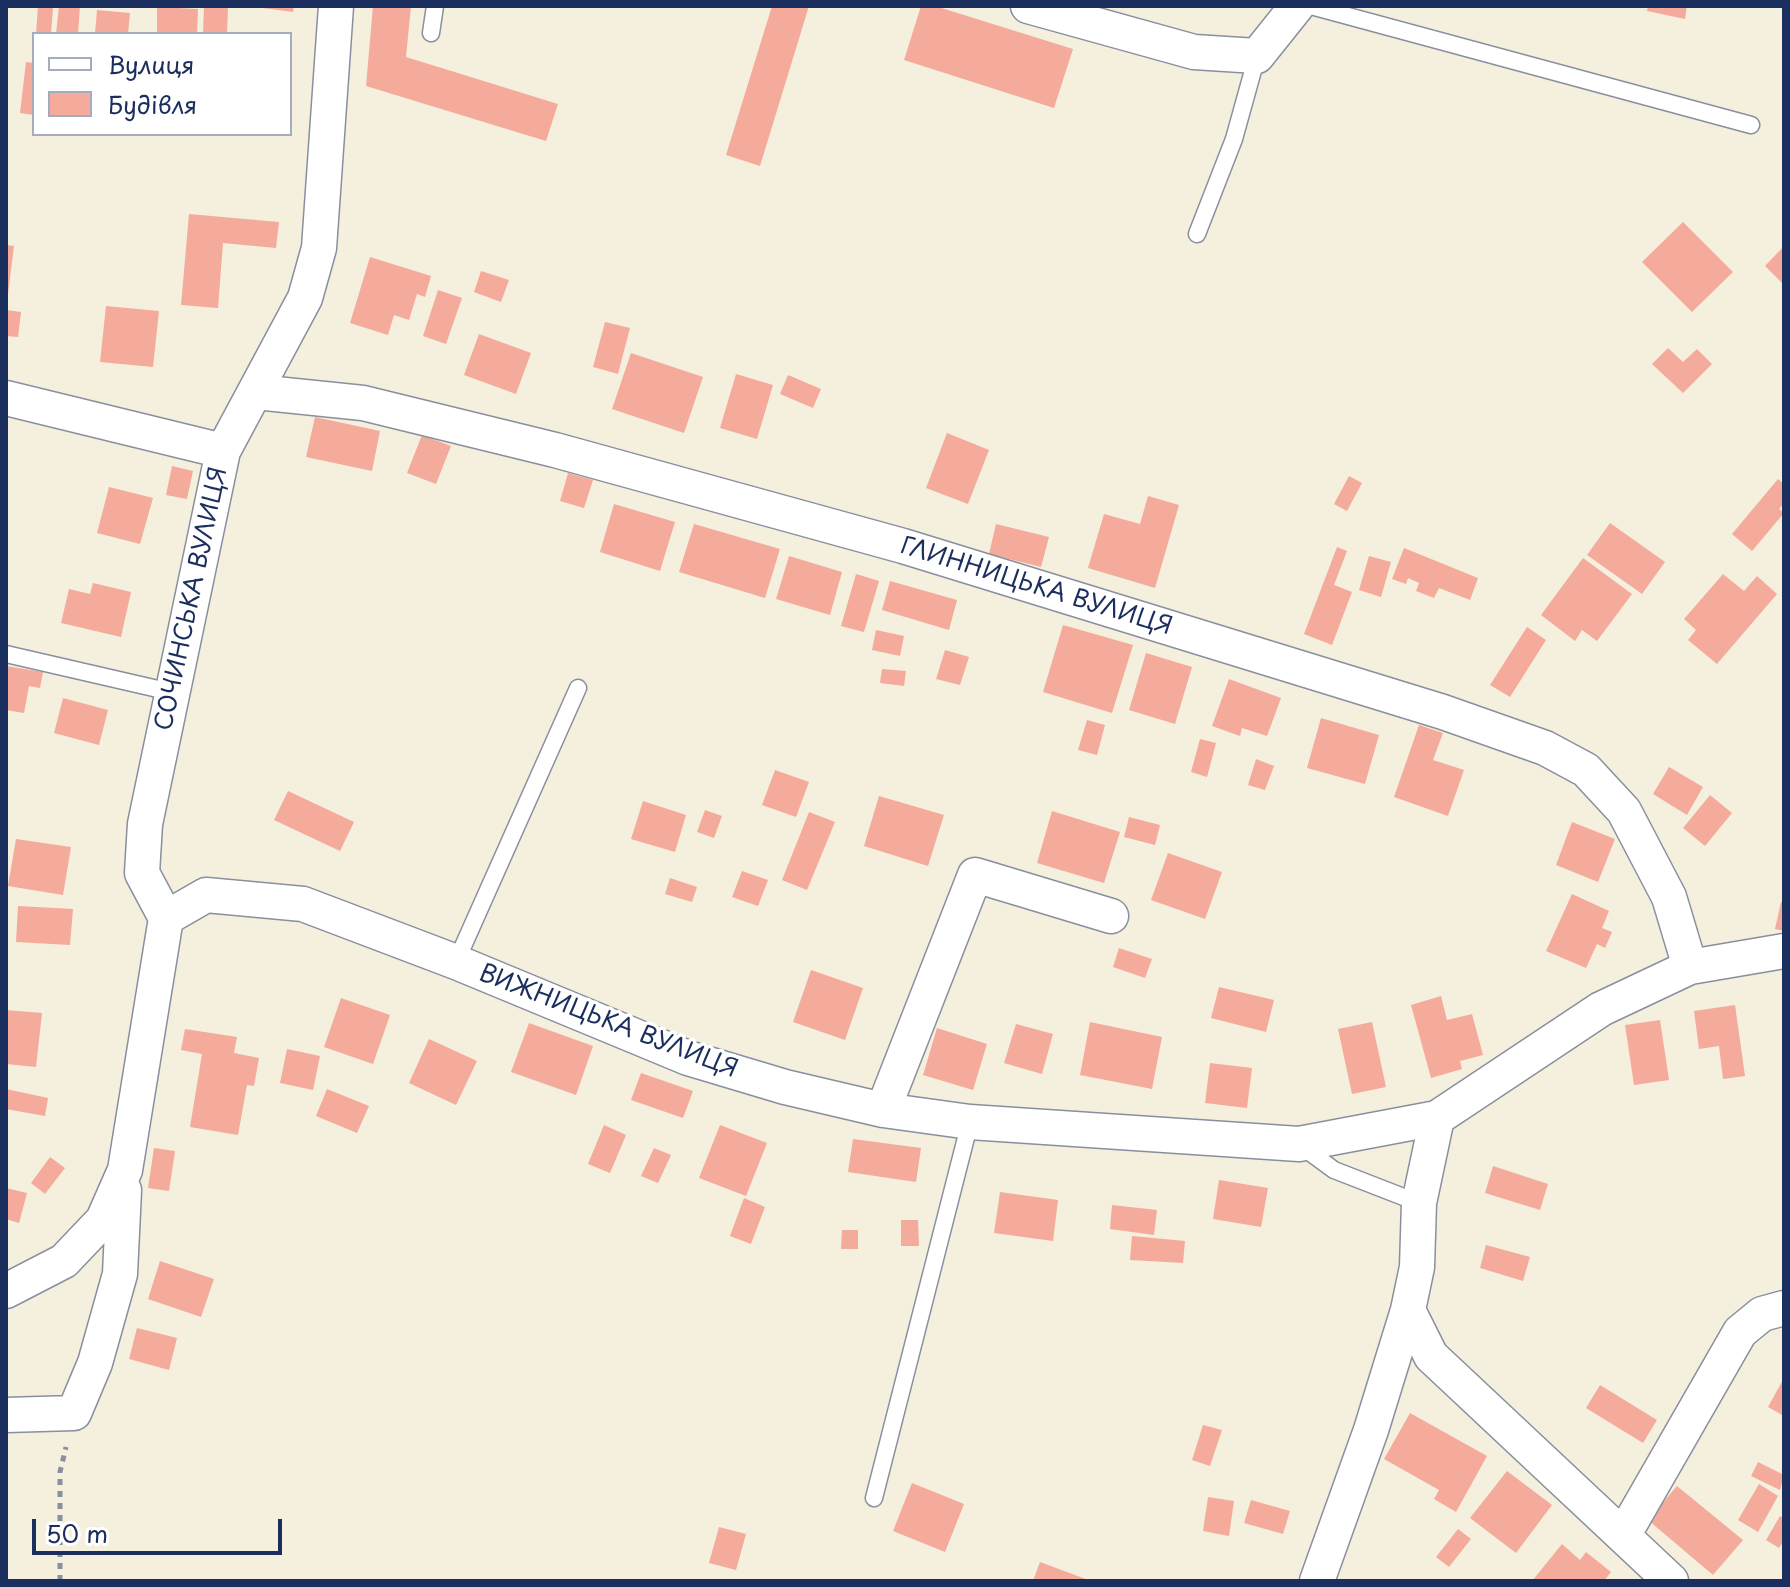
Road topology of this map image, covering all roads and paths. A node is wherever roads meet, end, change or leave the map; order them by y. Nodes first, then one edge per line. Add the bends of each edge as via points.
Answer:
1 (336, 6) edge
2 (435, 6) edge
3 (1028, 6) edge
4 (1297, 6) edge
5 (1311, 6) edge
6 (431, 33) dead end
7 (1257, 56) junction
8 (1751, 125) dead end
9 (1197, 234) dead end
10 (256, 392) junction
11 (6, 398) edge
12 (223, 451) junction
13 (6, 654) edge
14 (578, 688) dead end
15 (171, 692) junction
16 (1111, 916) dead end
17 (166, 918) junction
18 (1784, 951) edge
19 (456, 962) junction
20 (1690, 967) junction
21 (883, 1110) junction
22 (1437, 1118) junction
23 (970, 1122) junction
24 (1299, 1144) junction
25 (125, 1170) junction
26 (1419, 1203) junction
27 (6, 1291) edge
28 (1784, 1308) edge
29 (1408, 1310) junction
30 (74, 1413) junction
31 (6, 1415) edge
32 (874, 1498) dead end
33 (1624, 1534) junction
34 (60, 1581) edge
35 (1317, 1581) edge
36 (1671, 1581) edge

1 - 10 street, СОЧИНСЬКА ВУЛИЦЯ via 319,248 305,298
2 - 6 lane
3 - 7 street via 1194,52
4 - 7 street
5 - 8 lane
7 - 9 lane via 1234,139
10 - 12 street, СОЧИНСЬКА ВУЛИЦЯ
10 - 20 street, ГЛИННИЦЬКА ВУЛИЦЯ via 363,403 903,546 1545,748 1586,770 1624,811 1669,897
11 - 12 street
12 - 15 street, СОЧИНСЬКА ВУЛИЦЯ
13 - 15 lane
14 - 19 lane
15 - 17 street, СОЧИНСЬКА ВУЛИЦЯ via 145,824 142,873
16 - 21 street via 975,875
17 - 19 street, ВИЖНИЦЬКА ВУЛИЦЯ via 206,895 303,904
17 - 25 street
18 - 20 street, ВИЖНИЦЬКА ВУЛИЦЯ
19 - 21 street, ВИЖНИЦЬКА ВУЛИЦЯ via 688,1058
20 - 22 street, ВИЖНИЦЬКА ВУЛИЦЯ via 1601,1009
21 - 23 street, ВИЖНИЦЬКА ВУЛИЦЯ
22 - 24 street, ВИЖНИЦЬКА ВУЛИЦЯ
22 - 26 street
23 - 24 street, ВИЖНИЦЬКА ВУЛИЦЯ
23 - 32 lane
24 - 26 lane via 1334,1170
25 - 27 street via 103,1220 64,1261
25 - 30 street via 120,1274 95,1363
26 - 29 street via 1417,1267
28 - 33 street via 1762,1314 1740,1332
29 - 33 street via 1431,1356
29 - 35 street
30 - 31 street
30 - 34 path via 60,1472
33 - 36 street

